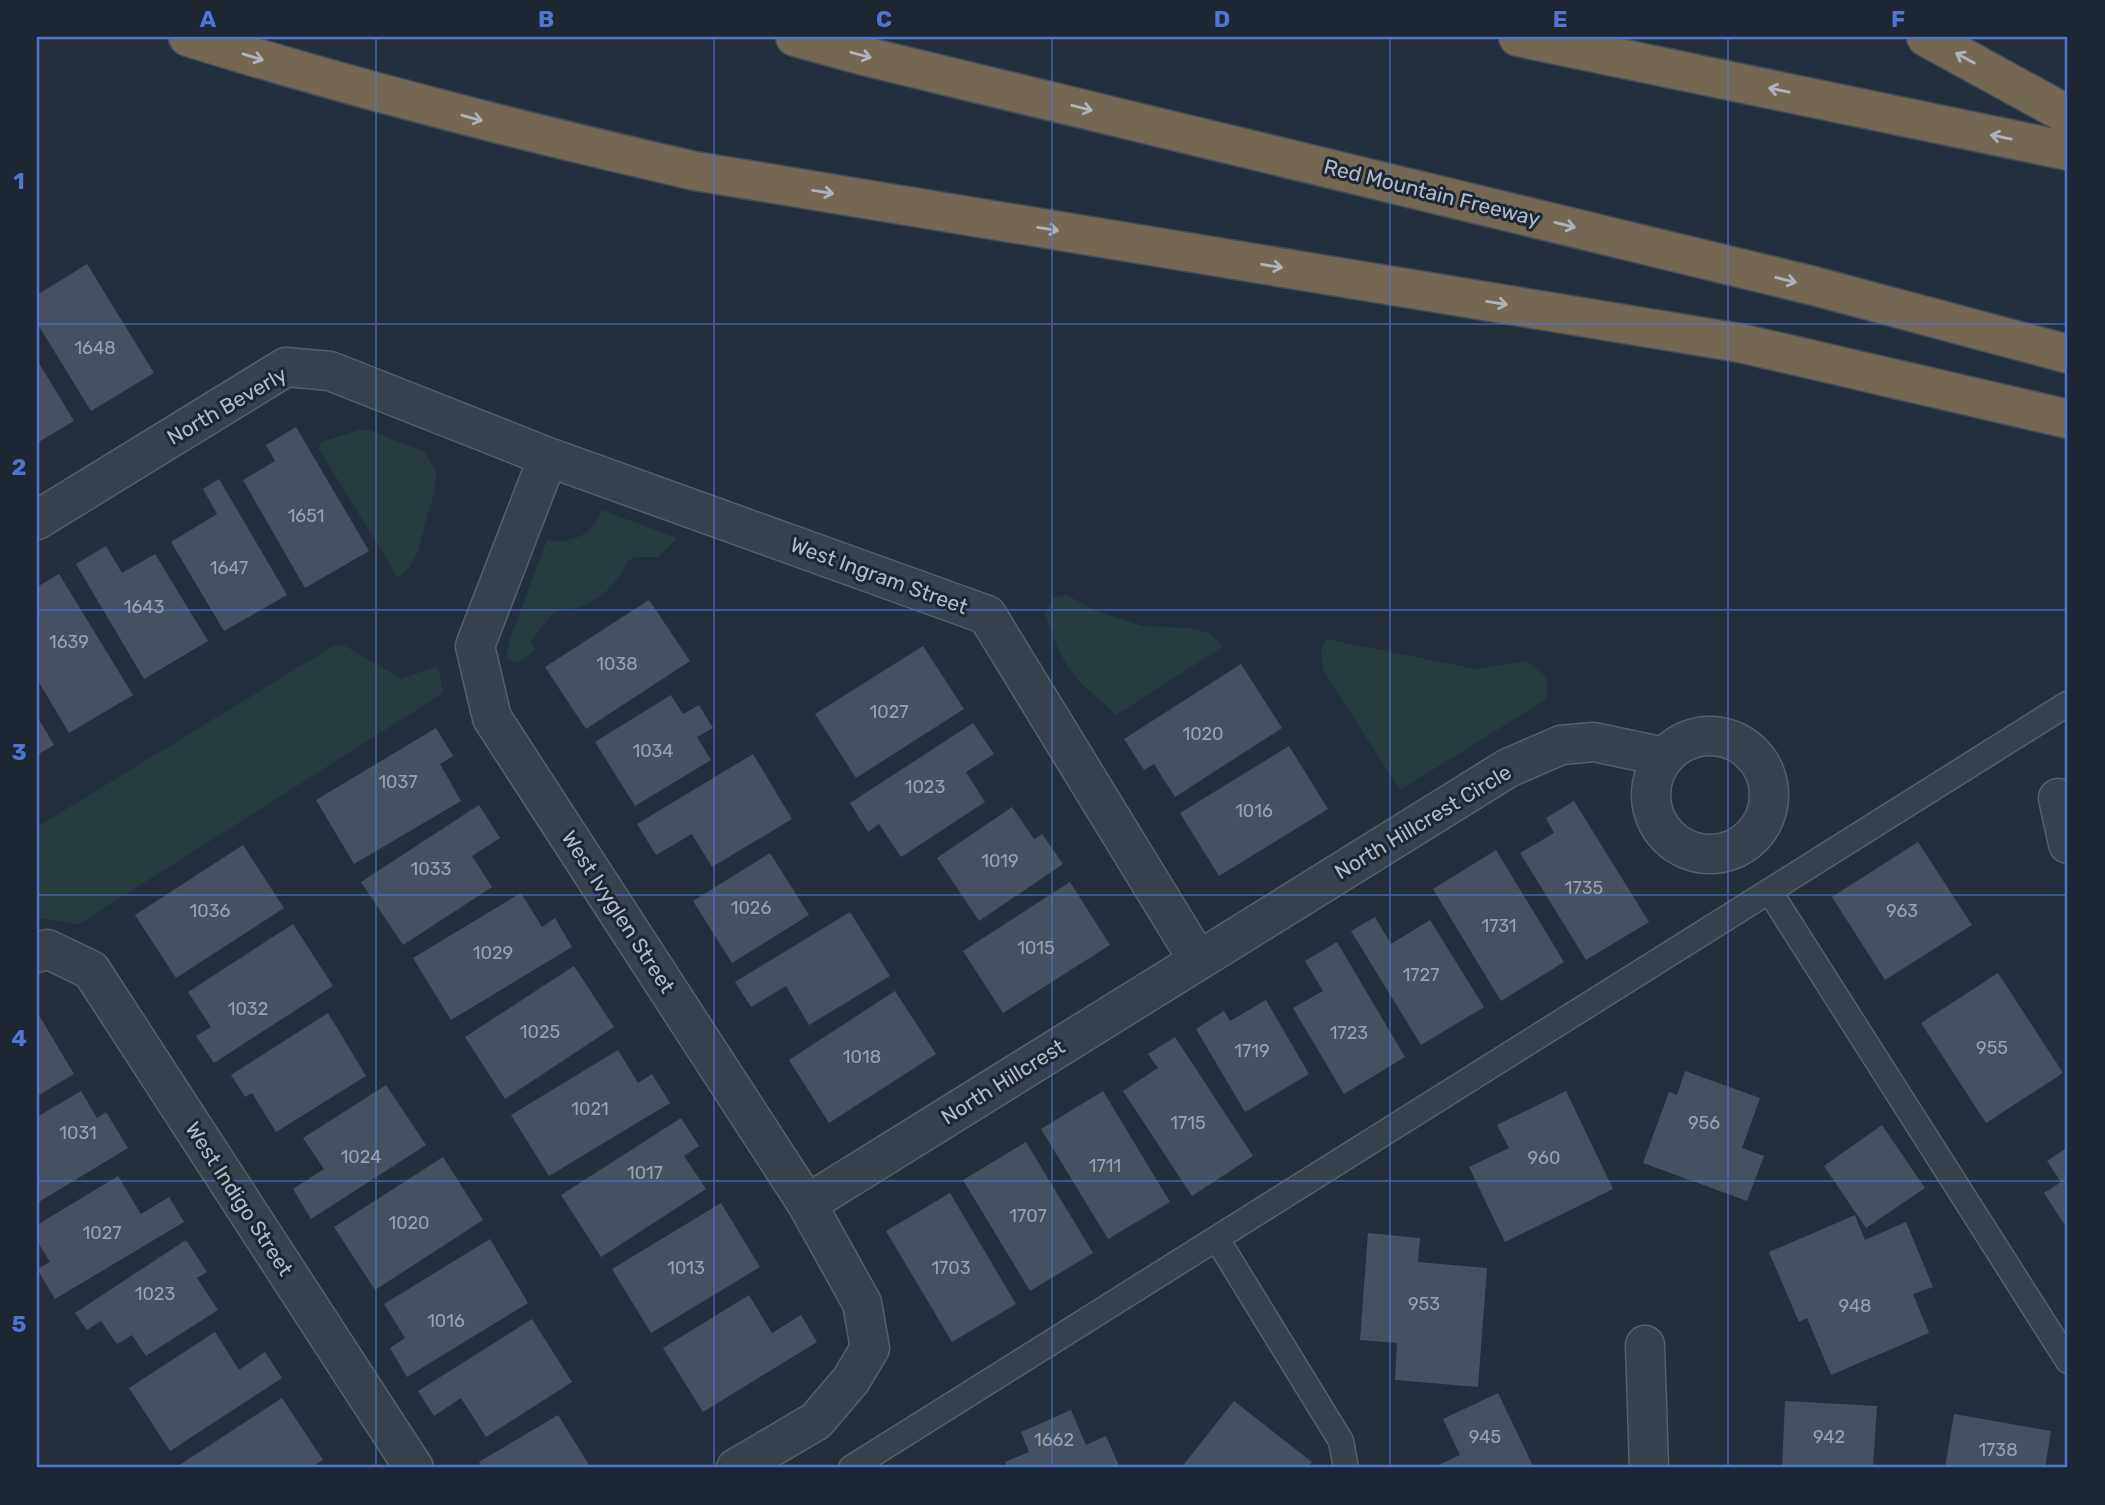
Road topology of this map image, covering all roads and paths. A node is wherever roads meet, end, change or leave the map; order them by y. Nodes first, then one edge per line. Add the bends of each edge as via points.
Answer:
1 (188, 37) edge
2 (796, 37) edge
3 (1518, 37) edge
4 (1926, 37) edge
5 (2068, 115) edge
6 (2068, 151) edge
7 (2068, 354) edge
8 (2068, 419) edge
9 (548, 457) junction
10 (37, 520) edge
11 (2067, 704) edge
12 (1665, 757) dead end
13 (2063, 797) edge
14 (2068, 844) edge
15 (1770, 892) junction
16 (42, 951) edge
17 (1198, 960) junction
18 (807, 1204) junction
19 (1217, 1239) junction
20 (1645, 1345) dead end
21 (2068, 1361) edge
22 (414, 1468) edge
23 (736, 1468) edge
24 (851, 1468) edge
25 (1346, 1468) edge
26 (1649, 1468) edge

1 -> 8 highway via 536,135 695,171 1740,343
2 -> 7 highway, Red Mountain Freeway via 1814,286
6 -> 3 highway
5 -> 4 highway
9 - 10 street, North Beverly via 330,371 286,367
9 - 17 street, West Ingram Street via 987,615
9 - 18 street, West Ivyglen Street via 475,646 492,718
11 - 15 lane
12 - 17 street, North Hillcrest Circle via 1594,741 1561,745 1508,768
13 - 14 street
15 - 19 lane
15 - 21 lane
16 - 22 street, West Indigo Street via 91,970
17 - 18 street, North Hillcrest
18 - 23 street, West Ivyglen Street via 862,1303 870,1348 851,1380 816,1421
19 - 24 lane
19 - 25 lane via 1341,1441
20 - 26 street

